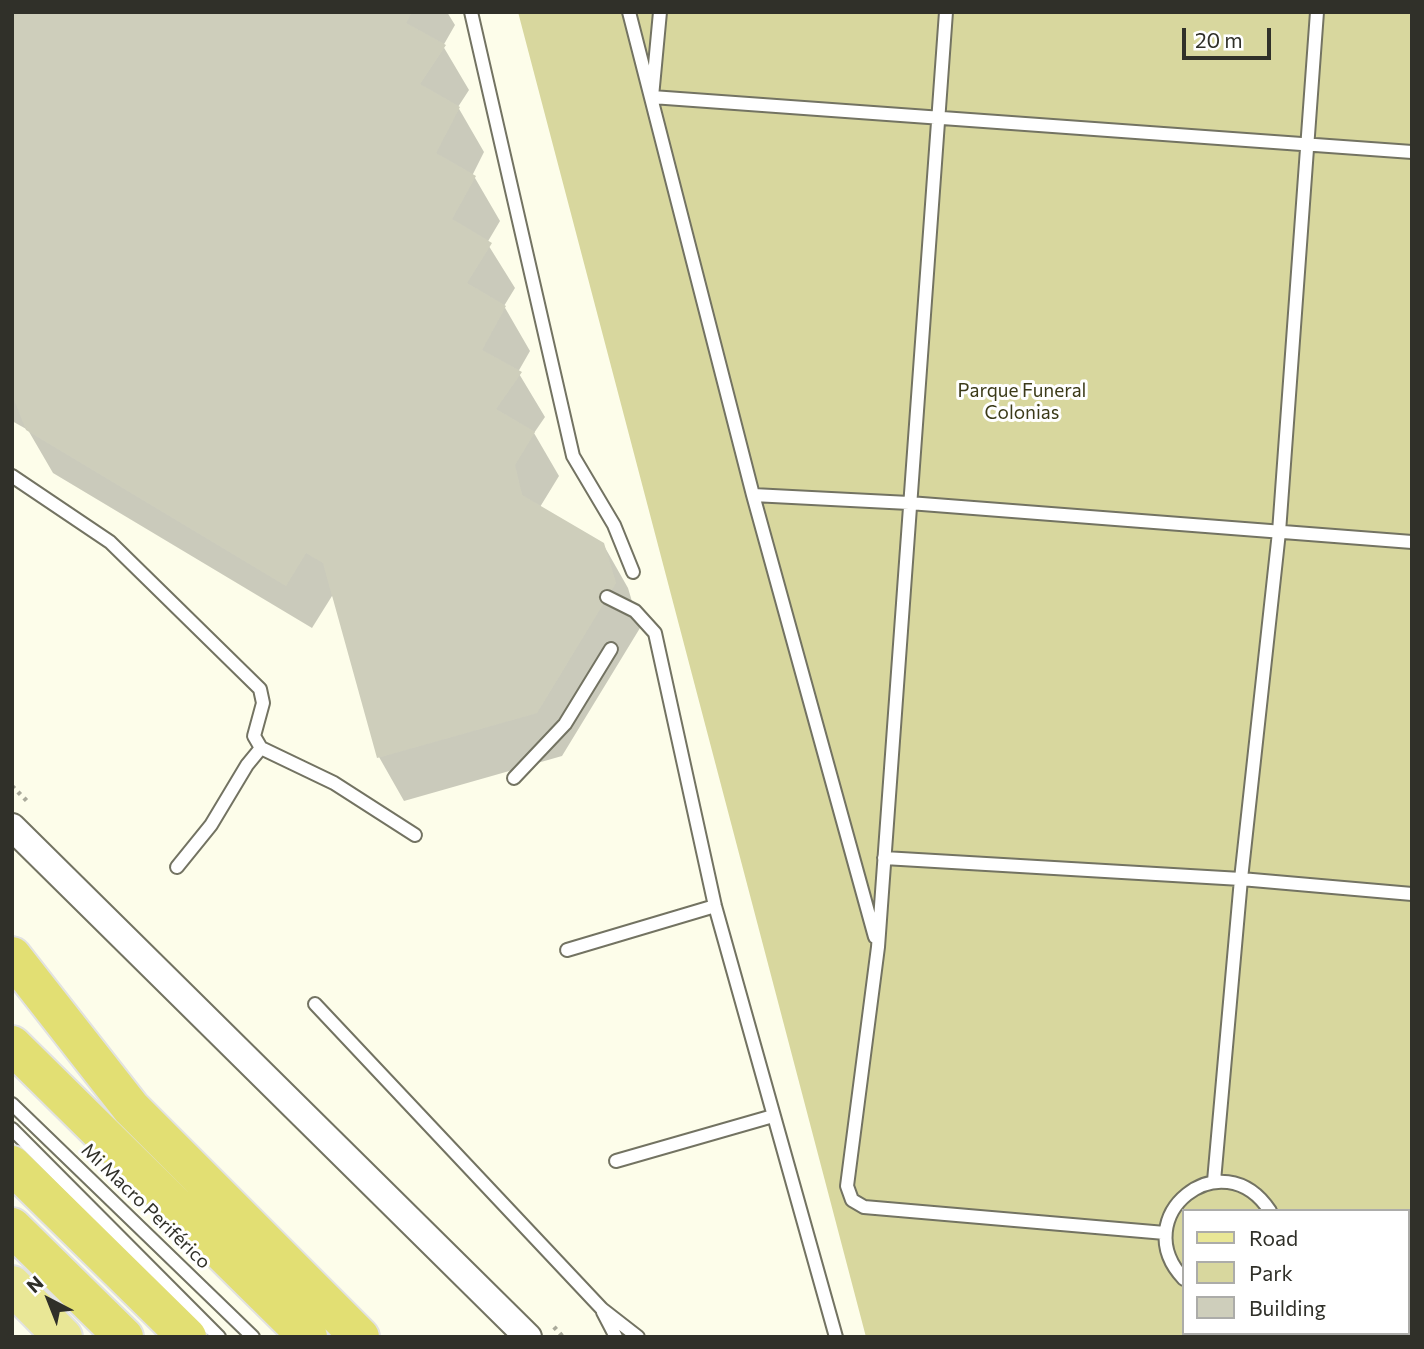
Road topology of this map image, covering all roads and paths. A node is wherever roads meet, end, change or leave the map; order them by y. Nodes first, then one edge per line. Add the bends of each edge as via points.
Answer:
1 (471, 12) edge
2 (629, 12) edge
3 (660, 12) edge
4 (946, 12) edge
5 (1317, 12) edge
6 (652, 97) junction
7 (938, 118) junction
8 (1308, 145) junction
9 (1412, 152) edge
10 (12, 476) edge
11 (754, 495) junction
12 (909, 503) junction
13 (1279, 532) junction
14 (1412, 542) edge
15 (633, 572) dead end
16 (607, 597) dead end
17 (611, 649) dead end
18 (261, 748) junction
19 (514, 778) dead end
20 (12, 827) edge
21 (415, 835) dead end
22 (884, 858) junction
23 (177, 867) dead end
24 (1241, 879) junction
25 (1412, 894) edge
26 (715, 906) junction
27 (878, 947) junction
28 (567, 950) dead end
29 (12, 956) edge
30 (315, 1004) dead end
31 (12, 1045) edge
32 (12, 1104) edge
33 (774, 1116) junction
34 (12, 1129) edge
35 (616, 1161) dead end
36 (12, 1165) edge
37 (1214, 1181) junction
38 (1269, 1209) edge
39 (12, 1227) edge
40 (1165, 1233) junction
41 (1182, 1277) edge
42 (12, 1285) edge
43 (601, 1308) junction
44 (63, 1337) edge
45 (124, 1337) edge
46 (187, 1337) edge
47 (219, 1337) edge
48 (253, 1337) edge
49 (308, 1337) edge
50 (359, 1337) edge
51 (528, 1337) edge
52 (616, 1337) edge
53 (638, 1337) edge
54 (836, 1337) edge

1 - 15 lane via 573,456 614,525
2 - 6 lane
3 - 6 lane
4 - 7 lane
5 - 8 lane
6 - 7 lane
6 - 11 lane
7 - 8 lane
7 - 12 lane
8 - 9 lane
8 - 13 lane
10 - 18 lane via 110,542 260,689 263,703 254,736
11 - 12 lane
11 - 27 lane
12 - 13 lane
12 - 22 lane
13 - 14 lane
13 - 24 lane
16 - 26 lane via 635,611 655,633
17 - 19 lane via 565,724
18 - 21 lane via 334,783
18 - 23 lane via 211,825
20 - 51 street
22 - 24 lane
22 - 27 lane
24 - 25 lane
24 - 37 lane
26 - 28 lane
26 - 33 lane
27 - 40 lane via 847,1186 852,1200 864,1207
29 - 50 highway via 131,1108
30 - 43 lane
31 - 49 highway
32 - 48 lane, Mi Macro Periférico
33 - 35 lane
33 - 54 lane
34 - 47 lane, Mi Macro Periférico
36 - 46 highway
37 - 38 lane via 1239,1183 1261,1196
37 - 40 lane via 1195,1187 1180,1199
39 - 45 highway
40 - 41 lane via 1167,1251
42 - 44 main road
43 - 52 lane
43 - 53 lane

